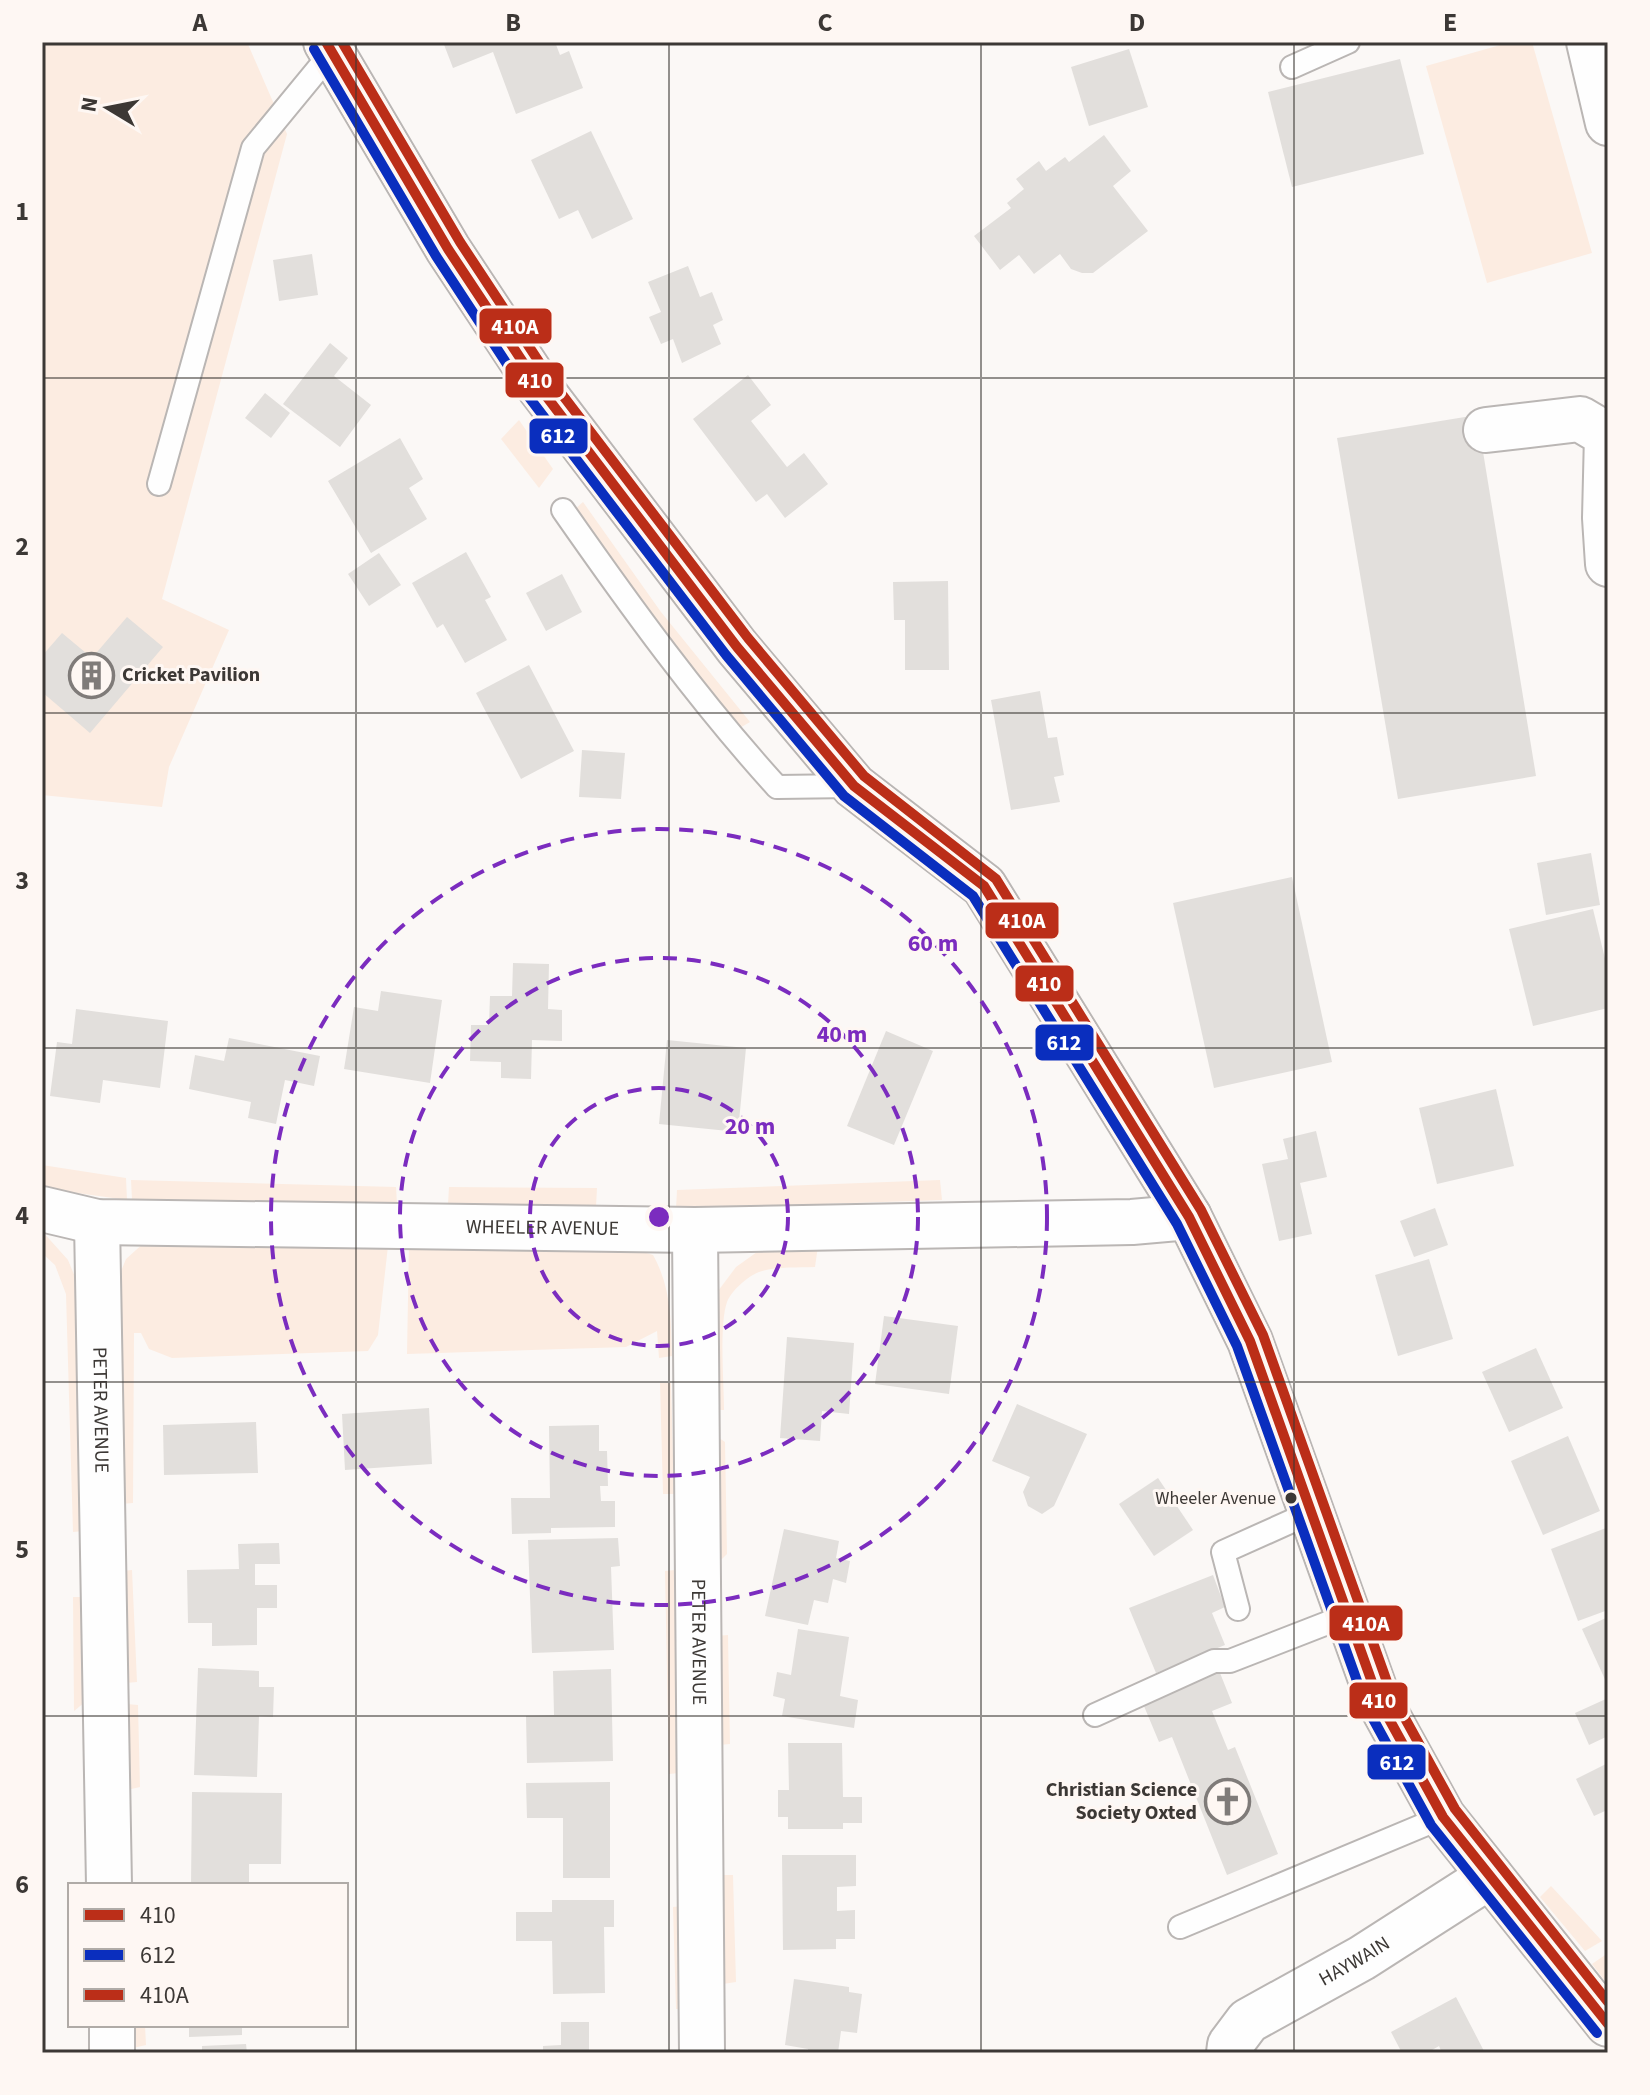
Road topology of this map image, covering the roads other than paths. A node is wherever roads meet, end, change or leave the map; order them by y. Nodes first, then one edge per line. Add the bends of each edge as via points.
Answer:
1 (1348, 42) edge
2 (1589, 42) edge
3 (329, 47) edge
4 (1292, 67) dead end
5 (1608, 123) edge
6 (1486, 430) dead end
7 (159, 484) dead end
8 (563, 510) dead end
9 (1608, 564) edge
10 (854, 786) junction
11 (42, 1209) edge
12 (1189, 1217) junction
13 (97, 1222) junction
14 (695, 1230) junction
15 (1312, 1512) junction
16 (1238, 1609) dead end
17 (1348, 1615) junction
18 (1095, 1715) dead end
19 (1443, 1817) junction
20 (1490, 1876) junction
21 (109, 1883) edge
22 (1180, 1927) dead end
23 (1608, 2024) edge
24 (112, 2027) edge
25 (112, 2053) edge
26 (702, 2053) edge
27 (1229, 2053) edge

1 - 4 lane
2 - 5 street
3 - 7 lane via 253,148
3 - 10 street via 448,249 540,388 737,647
6 - 9 street via 1580,419 1607,435
8 - 10 lane via 650,635 777,787
10 - 12 street via 984,886
11 - 13 street, WHEELER AVENUE
12 - 14 street, WHEELER AVENUE
12 - 15 street via 1250,1341
13 - 14 street, WHEELER AVENUE
13 - 21 street, PETER AVENUE
14 - 26 street, PETER AVENUE
15 - 16 lane via 1223,1552
15 - 17 street
17 - 18 lane via 1230,1661 1214,1661
17 - 19 street via 1378,1699
19 - 20 street
19 - 22 lane
20 - 23 street
20 - 27 street, HAYWAIN via 1362,1958 1248,2021
24 - 25 street

